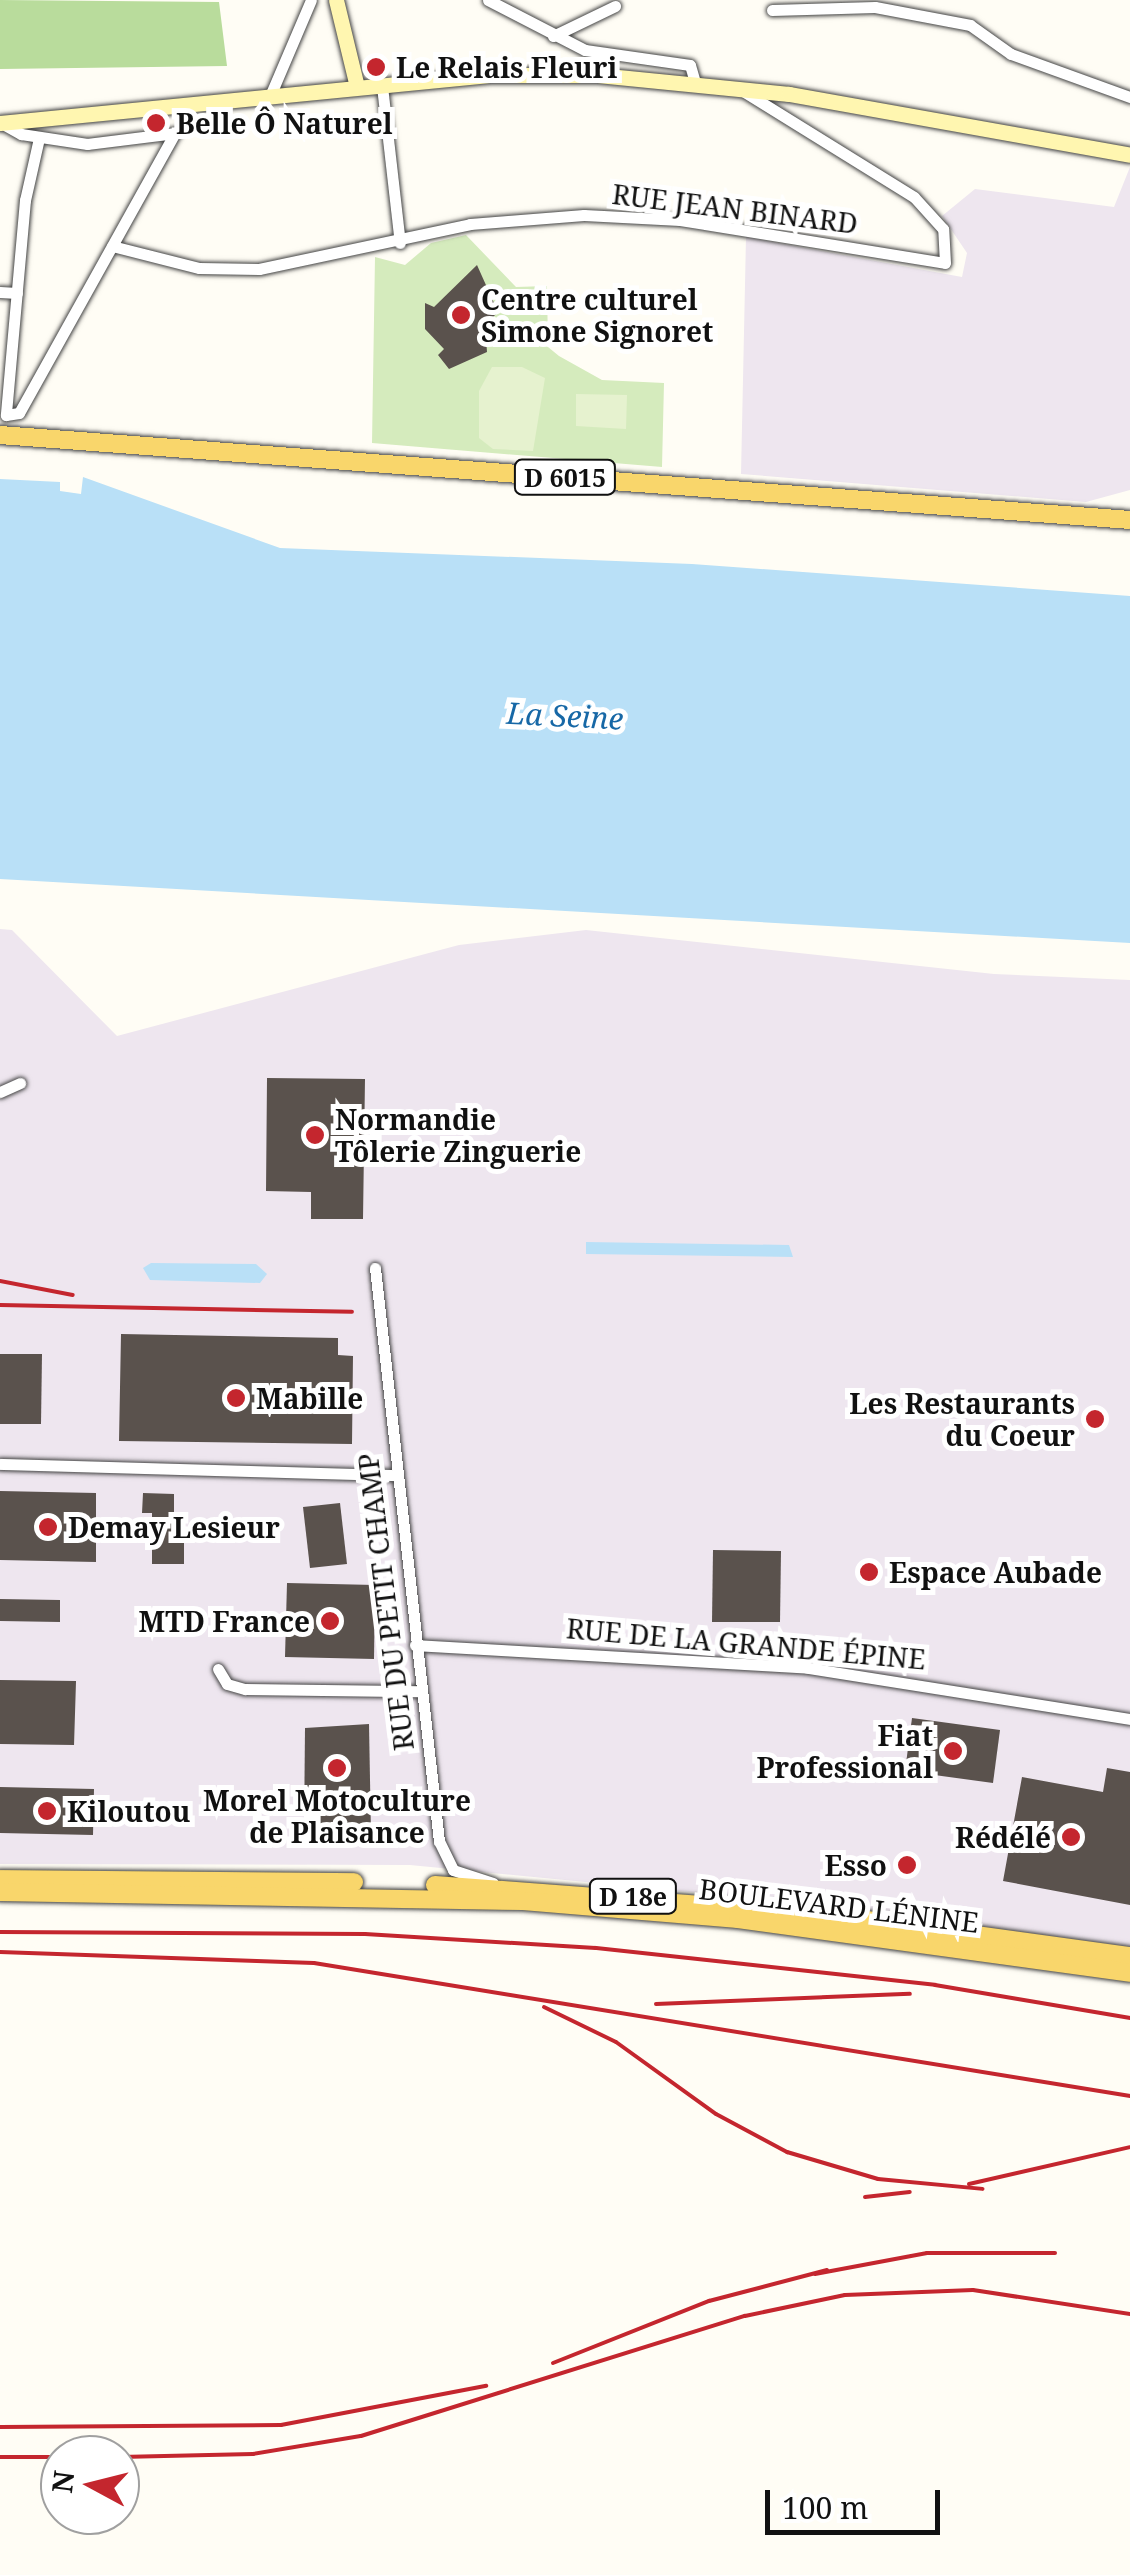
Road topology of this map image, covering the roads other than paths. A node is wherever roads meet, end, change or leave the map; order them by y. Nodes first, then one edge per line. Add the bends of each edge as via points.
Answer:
1 (311, 0) edge
2 (336, 0) edge
3 (488, 0) edge
4 (616, 6) dead end
5 (772, 10) dead end
6 (554, 36) junction
7 (695, 82) junction
8 (382, 86) junction
9 (736, 86) junction
10 (357, 87) junction
11 (270, 96) junction
12 (1130, 97) edge
13 (1, 123) edge
14 (39, 138) junction
15 (1130, 155) edge
16 (400, 242) junction
17 (112, 246) junction
18 (0, 292) edge
19 (17, 293) junction
20 (1, 409) edge
21 (0, 435) edge
22 (1130, 520) edge
23 (20, 1083) dead end
24 (0, 1092) edge
25 (375, 1268) dead end
26 (0, 1464) edge
27 (394, 1475) junction
28 (415, 1645) junction
29 (218, 1669) dead end
30 (420, 1691) junction
31 (1130, 1719) edge
32 (0, 1880) edge
33 (126, 1886) junction
34 (507, 1887) junction
35 (0, 1892) edge
36 (1130, 1956) edge
37 (1130, 1973) edge

1 - 11 street
2 - 10 street
3 - 6 street
4 - 6 street
5 - 12 street via 875,6 970,25 1011,54
6 - 7 street via 601,54 686,64
7 - 8 street via 523,74
7 - 9 street
8 - 10 street
8 - 16 street
9 - 15 street
9 - 16 street, RUE JEAN BINARD via 914,196 943,229 946,263 632,217 507,218
10 - 11 street
11 - 13 street
13 - 14 street
14 - 17 street via 88,144 176,133
14 - 19 street
16 - 17 street, RUE JEAN BINARD via 225,271
17 - 20 street via 20,413
18 - 19 street
19 - 20 street
21 - 22 main road, D 6015
23 - 24 street
25 - 27 street, RUE DU PETIT CHAMP
26 - 27 street
27 - 28 street, RUE DU PETIT CHAMP
28 - 30 street, RUE DU PETIT CHAMP
28 - 31 street, RUE DE LA GRANDE ÉPINE via 808,1668
29 - 30 street via 228,1684 245,1689
30 - 34 street, RUE DU PETIT CHAMP via 442,1855 464,1876
32 - 33 main road, D 18e
33 - 34 main road, BOULEVARD LÉNINE / D 18e
33 - 35 main road, D 18e
33 - 37 main road, BOULEVARD LÉNINE / D 18e via 618,1908
34 - 36 main road, BOULEVARD LÉNINE / D 18e via 830,1915

